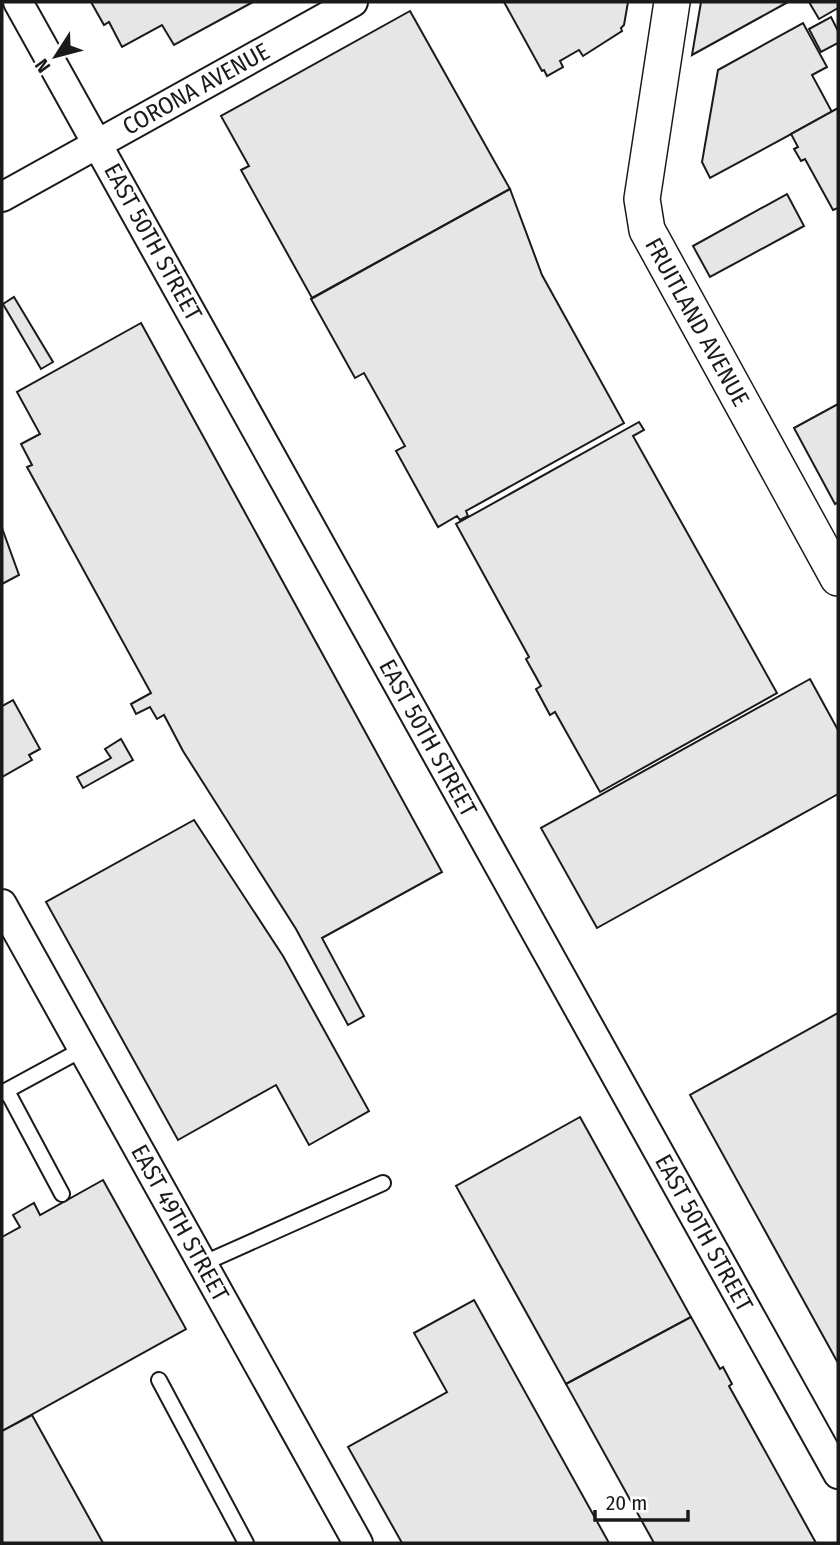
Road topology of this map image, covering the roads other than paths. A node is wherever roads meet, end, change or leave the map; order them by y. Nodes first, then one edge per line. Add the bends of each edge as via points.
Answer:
1 (18, 2) edge
2 (353, 2) edge
3 (672, 2) edge
4 (97, 144) junction
5 (2, 197) edge
6 (835, 566) edge
7 (2, 904) edge
8 (83, 1049) junction
9 (4, 1092) edge
10 (383, 1183) dead end
11 (62, 1194) dead end
12 (202, 1264) junction
13 (159, 1380) dead end
14 (838, 1474) edge
15 (246, 1543) edge
16 (358, 1543) edge

1 - 4 street, EAST 50TH STREET
2 - 4 street, CORONA AVENUE
3 - 6 street, FRUITLAND AVENUE via 642,199 647,230
4 - 5 street, CORONA AVENUE
4 - 14 street, EAST 50TH STREET
7 - 8 street, EAST 49TH STREET
8 - 9 lane
8 - 12 street, EAST 49TH STREET
9 - 11 lane
10 - 12 lane
12 - 16 street, EAST 49TH STREET
13 - 15 lane

